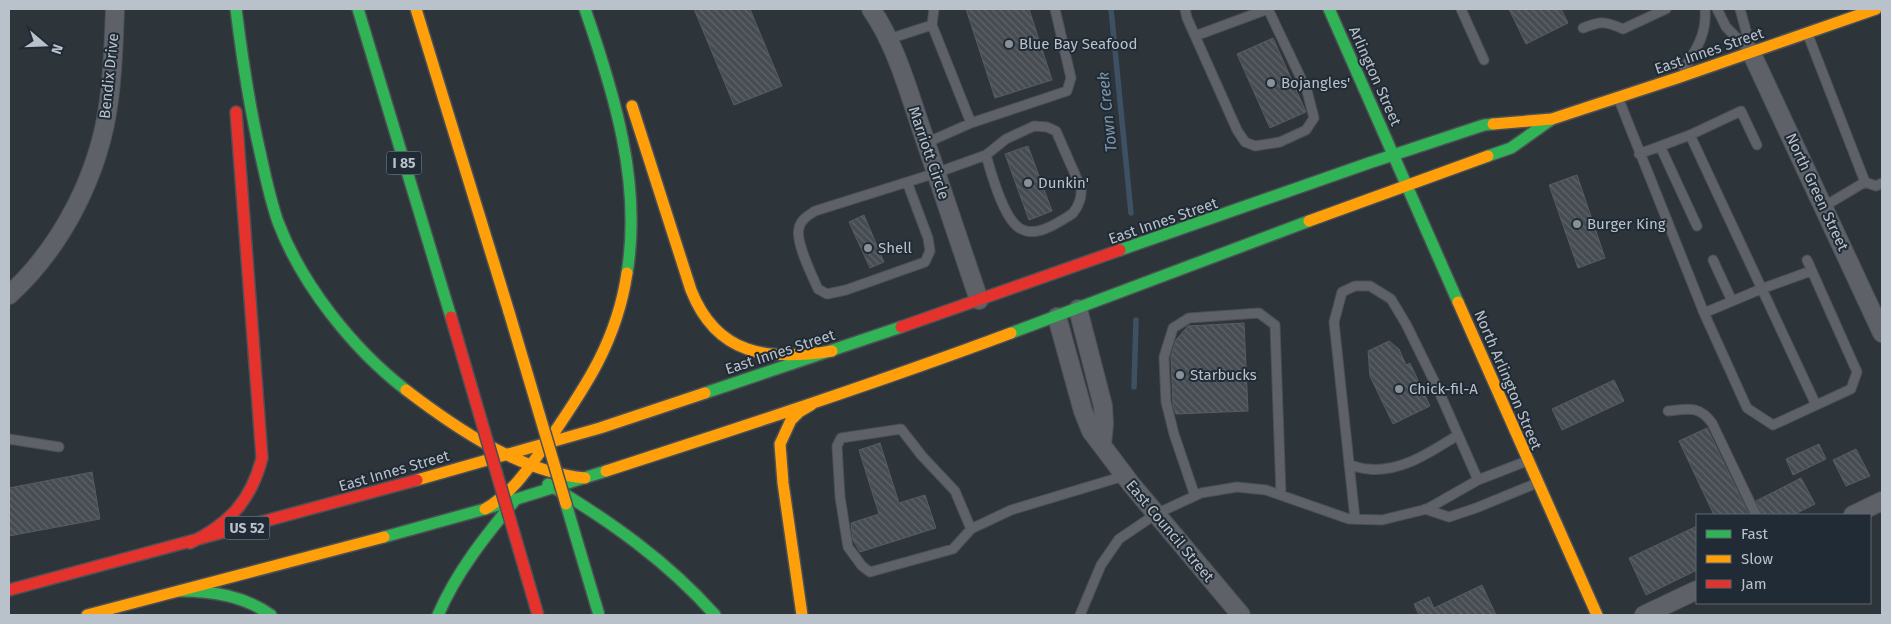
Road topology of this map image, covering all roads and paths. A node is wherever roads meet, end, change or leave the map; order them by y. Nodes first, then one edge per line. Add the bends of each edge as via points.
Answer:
1 (115, 9) edge
2 (229, 9) edge
3 (236, 9) edge
4 (358, 9) edge
5 (416, 9) edge
6 (585, 9) edge
7 (595, 9) edge
8 (872, 9) edge
9 (934, 9) edge
10 (1056, 9) edge
11 (1185, 9) edge
12 (1268, 9) edge
13 (1329, 9) edge
14 (1461, 9) edge
15 (1666, 9) edge
16 (1705, 9) edge
17 (1717, 9) edge
18 (1740, 9) edge
19 (1876, 9) edge
20 (932, 25) junction
21 (1583, 28) dead end
22 (1807, 32) junction
23 (607, 36) dead end
24 (1195, 36) junction
25 (889, 39) junction
26 (1751, 52) junction
27 (1484, 60) dead end
28 (234, 78) dead end
29 (1677, 78) junction
30 (629, 96) dead end
31 (235, 97) dead end
32 (1618, 98) junction
33 (1552, 119) junction
34 (971, 123) junction
35 (1690, 135) junction
36 (926, 143) junction
37 (1757, 145) dead end
38 (1660, 146) junction
39 (1639, 154) junction
40 (986, 155) junction
41 (1394, 155) junction
42 (936, 173) junction
43 (907, 182) junction
44 (1865, 182) junction
45 (1882, 183) edge
46 (1407, 184) junction
47 (1824, 207) junction
48 (1697, 226) dead end
49 (1713, 260) dead end
50 (1806, 260) dead end
51 (1811, 270) junction
52 (1761, 289) junction
53 (9, 295) edge
54 (979, 300) junction
55 (1732, 301) junction
56 (1078, 309) junction
57 (1704, 313) junction
58 (1057, 317) junction
59 (1882, 333) edge
60 (832, 351) junction
61 (811, 405) junction
62 (1816, 405) junction
63 (1668, 411) dead end
64 (1458, 434) junction
65 (572, 436) junction
66 (9, 439) edge
67 (545, 444) junction
68 (1102, 444) junction
69 (59, 448) dead end
70 (508, 454) junction
71 (484, 461) junction
72 (1528, 461) junction
73 (1349, 465) junction
74 (533, 470) junction
75 (1124, 476) junction
76 (585, 478) junction
77 (1478, 480) junction
78 (1537, 483) junction
79 (555, 488) junction
80 (1281, 495) junction
81 (1195, 496) junction
82 (514, 501) junction
83 (1882, 501) edge
84 (485, 509) junction
85 (1426, 509) junction
86 (1156, 514) junction
87 (1756, 514) edge
88 (1855, 514) edge
89 (1355, 519) junction
90 (971, 529) junction
91 (190, 543) junction
92 (9, 590) edge
93 (1696, 590) edge
94 (180, 591) junction
95 (87, 615) edge
96 (271, 615) edge
97 (438, 615) edge
98 (538, 615) edge
99 (599, 615) edge
100 (715, 615) edge
101 (802, 615) edge
102 (1080, 615) edge
103 (1241, 615) edge
104 (1597, 615) edge
105 (1644, 615) edge

1 - 53 street, Bendix Drive via 109,101 93,165 69,218 52,246
2 - 28 main road
3 - 70 main road via 252,118 263,166 276,215 296,260 343,329 388,376 427,406
4 - 98 main road, I 85, bridge
5 - 99 main road, bridge
6 - 67 main road via 613,95 624,142 631,191 632,241 625,290 610,337 588,381
7 - 23 main road
8 - 25 street, Marriott Circle
9 - 20 lane
10 - 34 lane via 1070,78 1067,91
11 - 24 lane
12 - 24 lane
12 - 24 lane via 1307,91 1314,118 1306,130 1280,142 1255,146 1245,142
13 - 41 main road, Arlington Street
14 - 27 lane
15 - 21 lane via 1623,29 1608,22
16 - 29 lane via 1700,46
17 - 26 lane via 1726,27
18 - 26 lane
19 - 22 main road, East Innes Street
20 - 25 lane
20 - 34 lane
22 - 26 main road, East Innes Street
22 - 44 lane
25 - 36 street, Marriott Circle
26 - 29 main road, East Innes Street
26 - 47 street, North Green Street
29 - 32 main road, East Innes Street
30 - 60 main road via 686,274 708,323 734,343 754,351 788,355
31 - 91 main road via 262,458 253,487 235,514 212,532
32 - 33 main road, East Innes Street
32 - 39 lane
33 - 41 main road, East Innes Street via 1484,126
33 - 46 main road, East Innes Street via 1511,148
34 - 36 lane
35 - 37 lane via 1741,111
35 - 38 lane
35 - 52 lane
36 - 42 street, Marriott Circle
38 - 39 lane
38 - 48 lane
39 - 57 lane
40 - 40 lane via 1010,219 1019,229 1034,232 1048,229 1073,213 1082,197 1056,131 1047,126 1034,126 1006,139
40 - 42 lane
41 - 46 main road, North Arlington Street
41 - 54 main road, East Innes Street
42 - 43 lane
42 - 54 street, Marriott Circle
43 - 43 lane via 805,217 799,228 800,241 818,289 827,294 846,290 925,262 930,250 928,238
44 - 45 lane via 1876,186
44 - 47 lane
46 - 56 main road, East Innes Street
46 - 72 main road, North Arlington Street
47 - 59 street, North Green Street
49 - 55 lane
50 - 51 lane
51 - 52 lane
51 - 62 lane via 1857,372 1851,389
52 - 55 lane
52 - 62 lane
54 - 60 main road, East Innes Street
55 - 57 lane
56 - 58 main road, East Innes Street
56 - 68 street via 1103,406
57 - 62 lane via 1747,408 1773,425
58 - 61 main road, East Innes Street
58 - 68 street, East Council Street via 1082,411 1091,431
60 - 65 main road, East Innes Street
61 - 76 main road, East Innes Street
61 - 101 main road via 792,420 780,444
63 - 87 lane via 1691,408 1706,414
64 - 73 lane via 1423,457 1386,469
64 - 73 lane via 1411,333 1391,299 1370,286 1355,286 1342,292 1334,322
64 - 77 lane
65 - 67 main road, East Innes Street
65 - 74 main road
66 - 69 lane
67 - 70 main road, East Innes Street
67 - 74 main road
68 - 75 street, East Council Street
70 - 71 main road, East Innes Street
70 - 74 main road
71 - 74 main road, US 52
71 - 91 main road, East Innes Street / US 52
72 - 77 lane
72 - 78 main road, North Arlington Street
73 - 89 lane
74 - 76 main road
74 - 79 main road, US 52
74 - 82 main road
74 - 84 main road
75 - 86 street, East Council Street
75 - 90 lane via 1011,510
76 - 79 main road, East Innes Street
77 - 85 lane
78 - 85 lane via 1449,517
78 - 104 main road, North Arlington Street
79 - 82 main road, East Innes Street
79 - 100 main road, US 52 via 656,555
80 - 81 lane via 1237,487
80 - 81 lane via 1275,325 1259,314 1189,318 1173,328 1164,357 1166,402
80 - 89 lane
81 - 86 lane
82 - 84 main road, East Innes Street
82 - 97 main road via 465,564
83 - 88 street
84 - 94 main road, East Innes Street
85 - 89 lane via 1382,520
86 - 102 lane via 1119,539 1101,565
86 - 103 street, East Council Street
90 - 90 lane via 953,549 870,572 848,547 840,497 837,446 841,438 901,429 955,491
91 - 92 main road, East Innes Street / US 52
93 - 105 street
94 - 95 main road, East Innes Street
94 - 96 main road via 228,596

